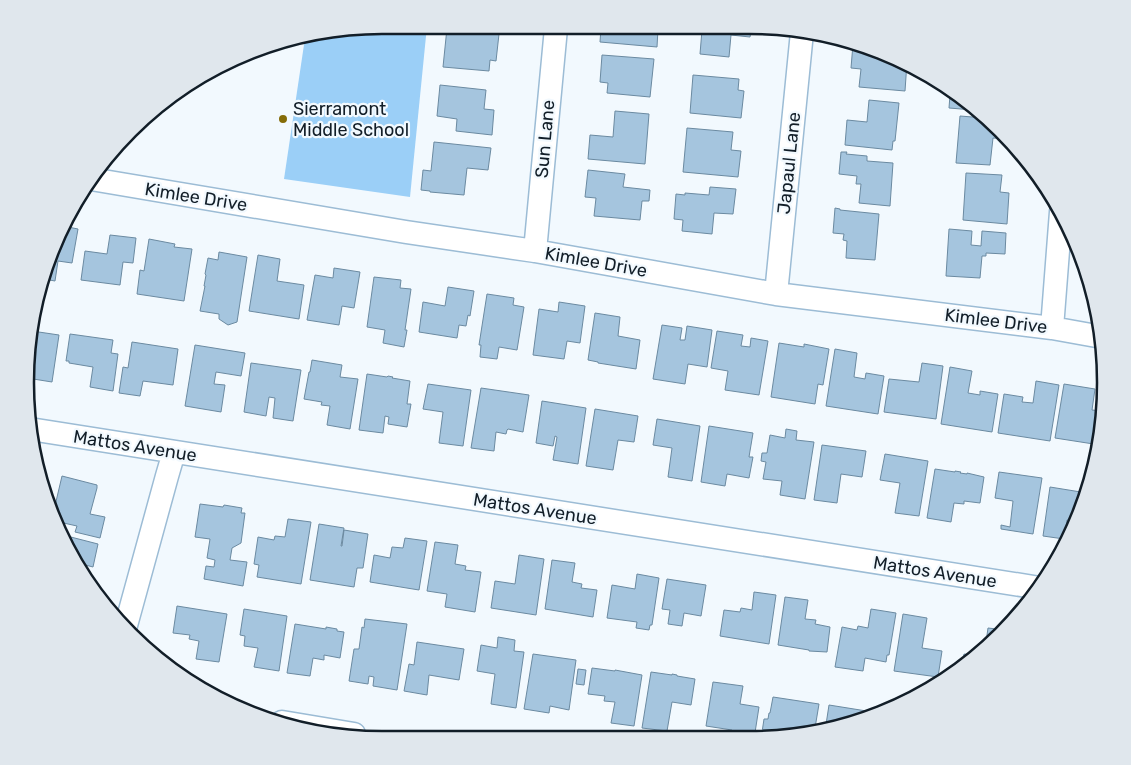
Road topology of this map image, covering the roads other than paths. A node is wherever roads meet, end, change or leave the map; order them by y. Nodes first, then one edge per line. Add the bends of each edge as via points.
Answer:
1 (555, 34) edge
2 (801, 38) edge
3 (99, 180) edge
4 (1060, 226) edge
5 (535, 251) junction
6 (776, 294) junction
7 (1052, 328) junction
8 (1094, 336) edge
9 (37, 430) edge
10 (174, 452) junction
11 (1031, 587) edge
12 (127, 620) edge

1 - 5 street, Sun Lane
2 - 6 street, Japaul Lane
3 - 5 street, Kimlee Drive
4 - 7 street
5 - 6 street, Kimlee Drive
6 - 7 street, Kimlee Drive
7 - 8 street, Kimlee Drive
9 - 10 street, Mattos Avenue
10 - 11 street, Mattos Avenue
10 - 12 street

